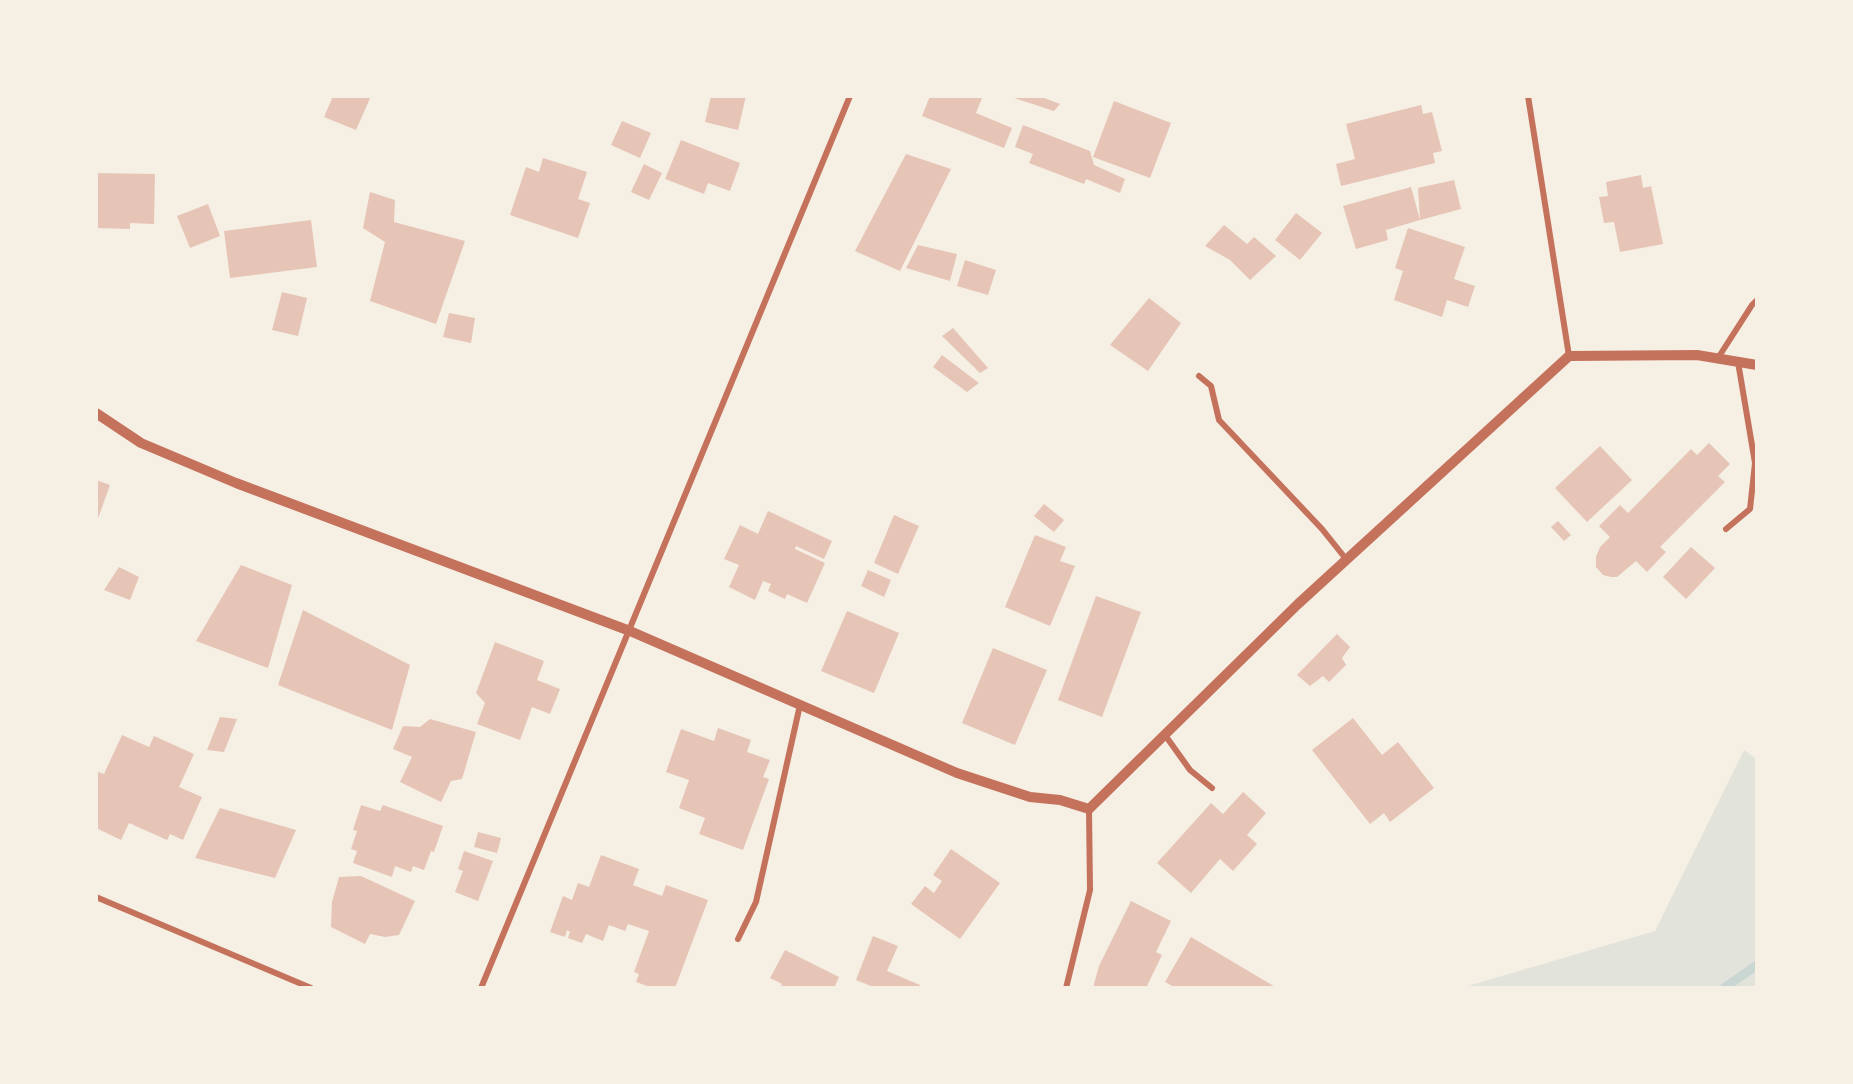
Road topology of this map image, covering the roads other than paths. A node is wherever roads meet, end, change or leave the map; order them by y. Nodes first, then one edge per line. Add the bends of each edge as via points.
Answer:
1 (850, 96) edge
2 (1528, 96) edge
3 (1757, 300) edge
4 (1569, 356) junction
5 (1718, 358) junction
6 (1738, 362) junction
7 (1757, 365) edge
8 (1199, 376) dead end
9 (96, 413) edge
10 (1726, 529) dead end
11 (1346, 559) junction
12 (630, 631) junction
13 (800, 705) junction
14 (1165, 735) junction
15 (1212, 788) dead end
16 (1089, 808) junction
17 (96, 897) edge
18 (738, 939) dead end
19 (311, 988) edge
20 (481, 988) edge
21 (1066, 988) edge

1 - 12 street
2 - 4 street
3 - 5 street
4 - 5 street
4 - 11 street
5 - 6 street
6 - 7 street
6 - 10 street via 1755,463 1750,509
8 - 11 street via 1211,386 1219,420
9 - 12 street via 141,443 237,483
11 - 14 street
12 - 13 street
12 - 20 street
13 - 16 street via 957,773 1030,797
13 - 18 street via 756,902
14 - 15 street via 1190,770
14 - 16 street
16 - 21 street via 1090,890
17 - 19 street

